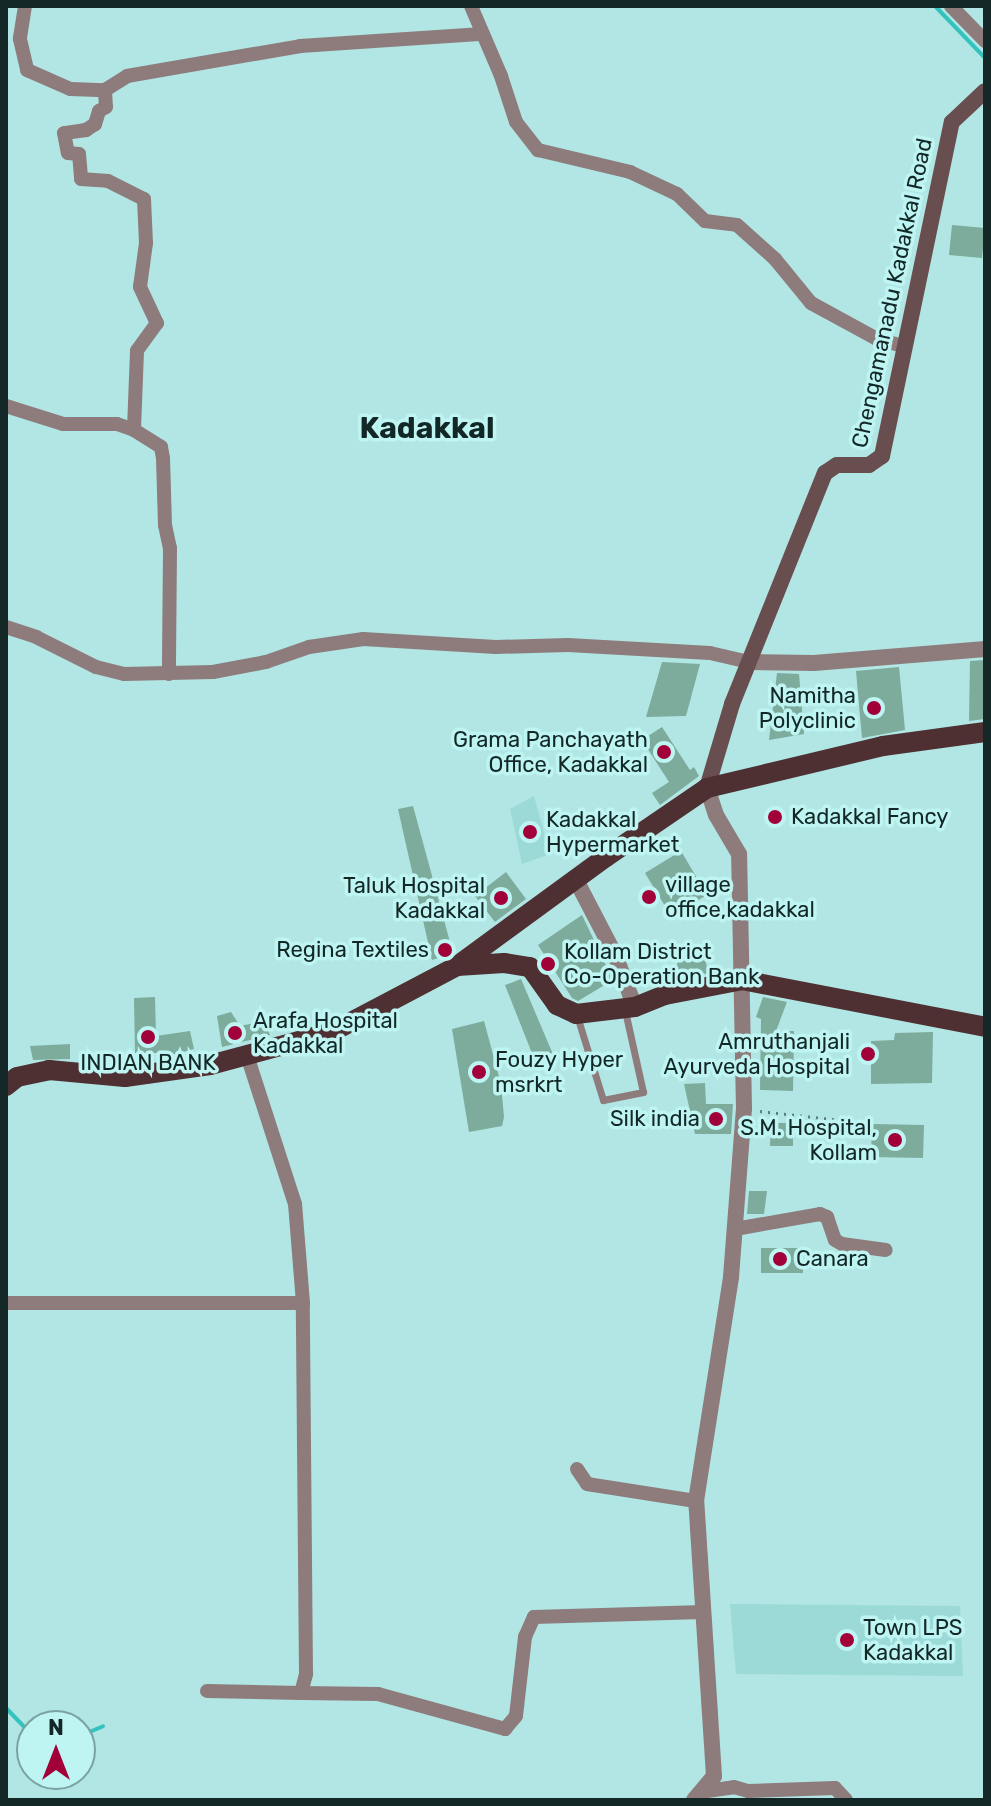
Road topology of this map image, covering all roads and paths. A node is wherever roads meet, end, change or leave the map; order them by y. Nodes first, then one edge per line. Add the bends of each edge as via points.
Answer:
1 (25, 6) edge
2 (471, 6) edge
3 (951, 6) edge
4 (483, 34) junction
5 (985, 41) edge
6 (105, 90) junction
7 (985, 91) edge
8 (903, 346) junction
9 (6, 406) edge
10 (134, 430) junction
11 (6, 627) edge
12 (985, 649) edge
13 (749, 662) junction
14 (169, 674) junction
15 (985, 732) edge
16 (707, 788) junction
17 (576, 880) junction
18 (457, 966) junction
19 (742, 980) junction
20 (630, 1008) junction
21 (576, 1014) junction
22 (985, 1027) edge
23 (247, 1055) junction
24 (6, 1086) edge
25 (744, 1109) junction
26 (858, 1122) dead end
27 (735, 1229) junction
28 (886, 1250) dead end
29 (6, 1303) edge
30 (303, 1303) junction
31 (577, 1469) dead end
32 (696, 1501) junction
33 (703, 1612) junction
34 (207, 1691) dead end
35 (301, 1693) junction
36 (697, 1796) edge
37 (846, 1800) edge

1 - 6 street via 20,39 27,70 70,89
2 - 4 street
3 - 5 street
4 - 6 street via 300,46 127,76
4 - 8 street via 516,122 538,150 630,172 677,194 705,221 737,225 775,259 811,303 877,339
6 - 10 street via 106,107 95,124 64,133 68,153 79,154 81,179 108,181 144,199 140,287 157,323 137,351
7 - 8 main road, Chengamanadu Kadakkal Road via 952,122
8 - 13 main road, Chengamanadu Kadakkal Road via 882,456 869,465 837,465 825,473
9 - 10 street via 63,424 117,424
10 - 14 street via 161,447 163,458 170,548
11 - 14 street via 106,670
12 - 13 street via 814,663
13 - 14 street via 710,653 363,639 309,647 232,669
13 - 16 main road, Chengamanadu Kadakkal Road
15 - 16 main road via 883,746
16 - 17 main road
16 - 19 street via 739,854
17 - 18 main road
17 - 20 street via 615,955
18 - 21 main road via 530,967 557,1005
18 - 23 main road via 332,1032
19 - 20 main road via 665,995
19 - 22 main road
19 - 25 street
20 - 21 main road
20 - 21 lane via 643,1092 603,1100
23 - 24 main road via 125,1077 49,1070 17,1077
23 - 30 street via 295,1204
25 - 26 path
25 - 27 street
27 - 28 street via 820,1214 842,1244
27 - 32 street
29 - 30 street
30 - 35 street via 306,1674
31 - 32 street via 587,1484
32 - 33 street
33 - 35 street via 534,1617 525,1637 516,1716 505,1729 378,1694
33 - 36 street via 714,1776
34 - 35 street
36 - 37 street via 734,1787 835,1788

